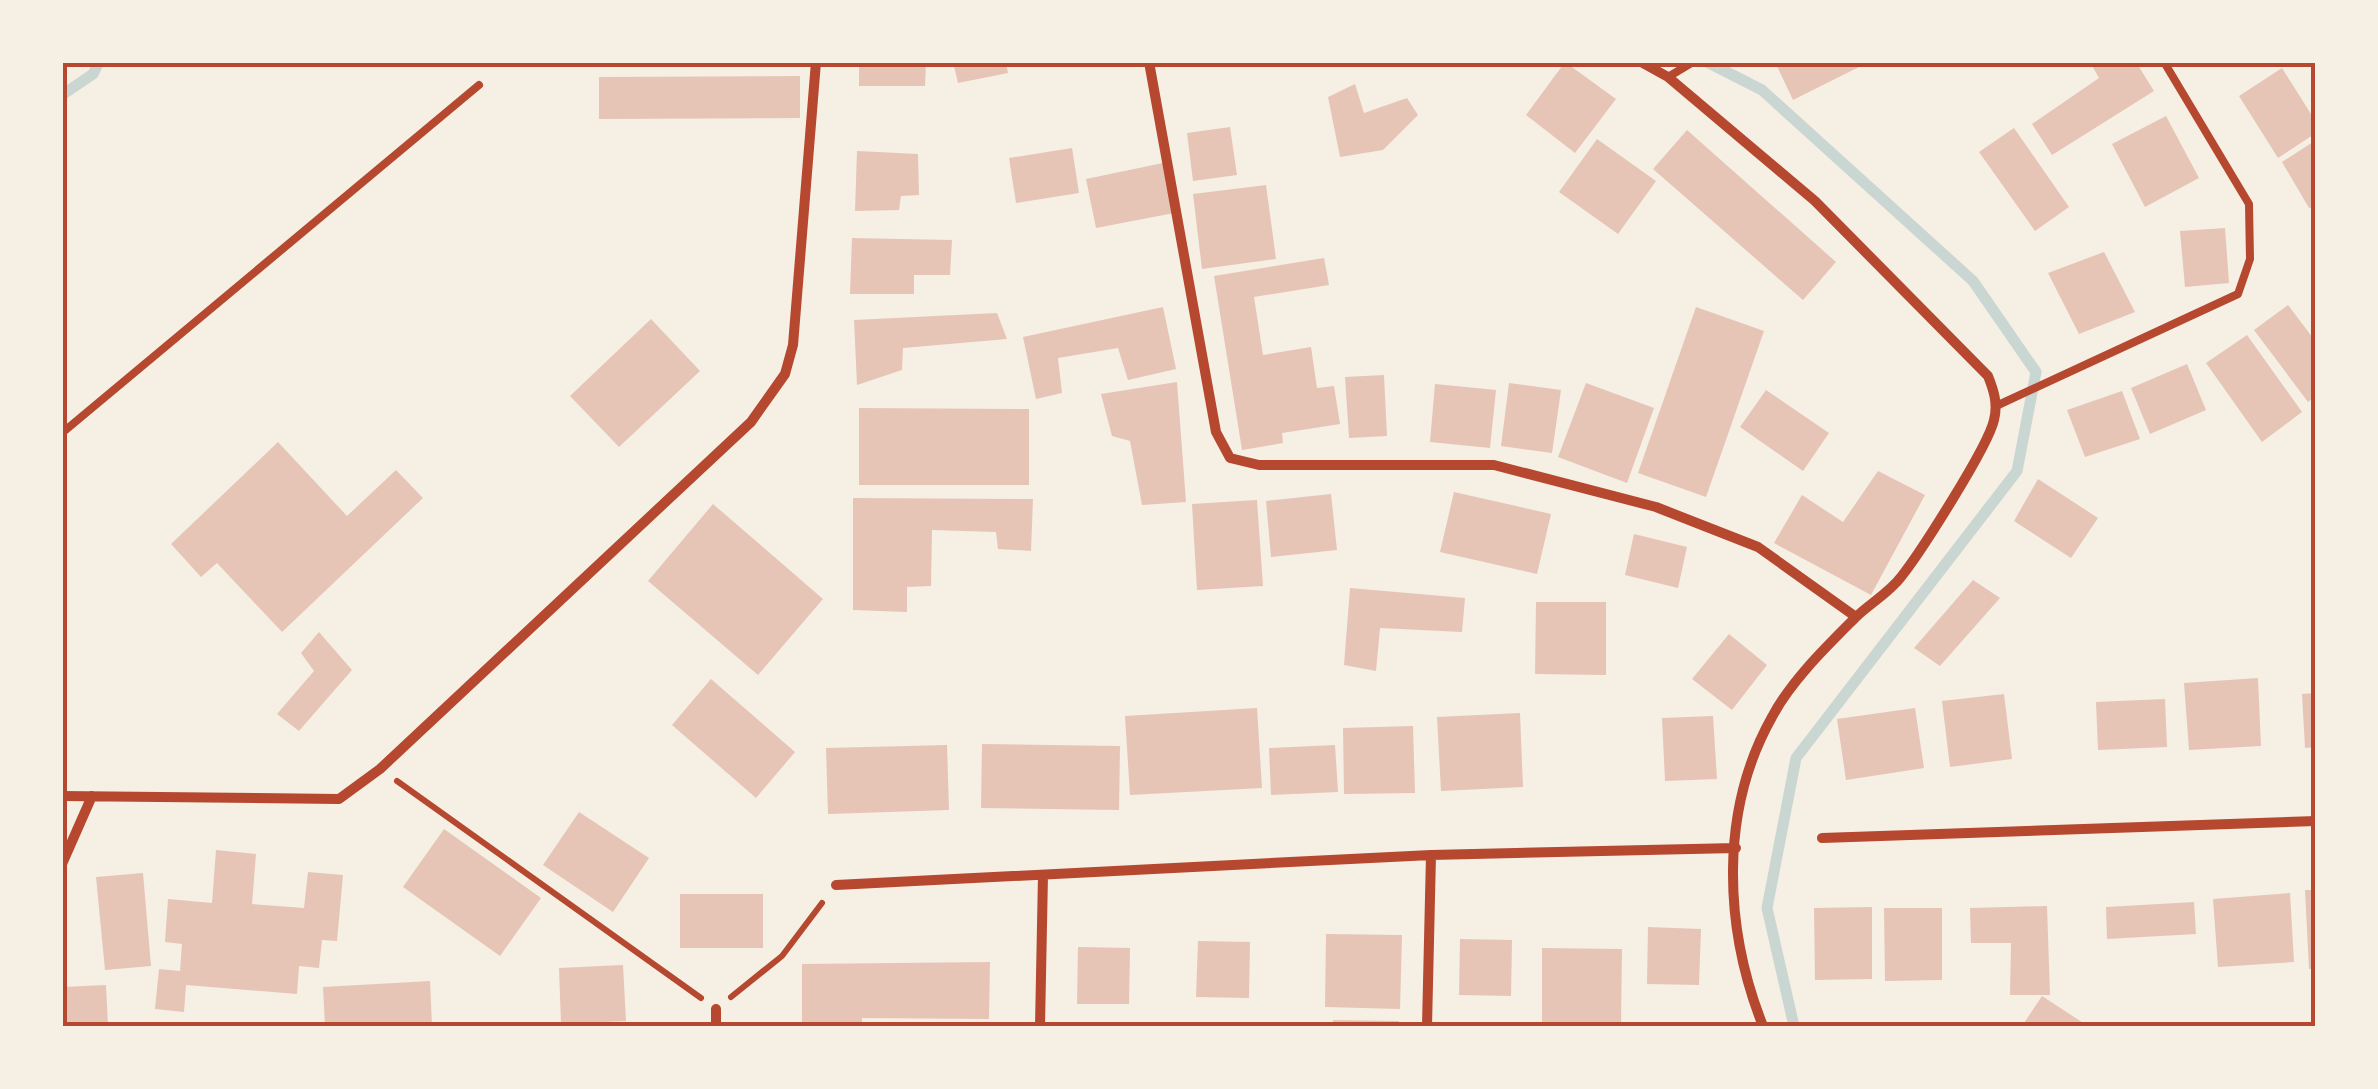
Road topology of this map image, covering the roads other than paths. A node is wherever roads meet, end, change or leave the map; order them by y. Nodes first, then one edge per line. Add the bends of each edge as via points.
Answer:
1 (816, 62) edge
2 (1149, 62) edge
3 (1641, 62) edge
4 (1693, 62) edge
5 (2164, 62) edge
6 (1668, 77) junction
7 (480, 86) dead end
8 (1996, 406) junction
9 (62, 433) edge
10 (1856, 617) junction
11 (62, 796) edge
12 (92, 796) junction
13 (2316, 821) edge
14 (1822, 838) dead end
15 (1736, 848) junction
16 (1431, 855) junction
17 (62, 864) edge
18 (1043, 876) junction
19 (836, 885) road end
20 (716, 1008) road end
21 (716, 1026) edge
22 (1040, 1026) edge
23 (1427, 1026) edge
24 (1763, 1026) edge

1 - 12 street via 795,330 784,374 768,402 380,769 339,800
2 - 10 street via 1216,432 1230,458 1259,466 1494,465 1656,507 1758,547
3 - 6 street
4 - 6 lane
5 - 8 lane via 2249,204 2250,259 2238,294
6 - 8 street via 1815,201 1946,331 1988,376
7 - 9 lane
8 - 10 street via 1986,439 1900,579
10 - 15 street via 1773,714 1738,802
11 - 12 street
12 - 17 street
13 - 14 street
15 - 16 street
15 - 24 street via 1735,937
16 - 18 street
16 - 23 street
18 - 19 street
18 - 22 street
20 - 21 street

